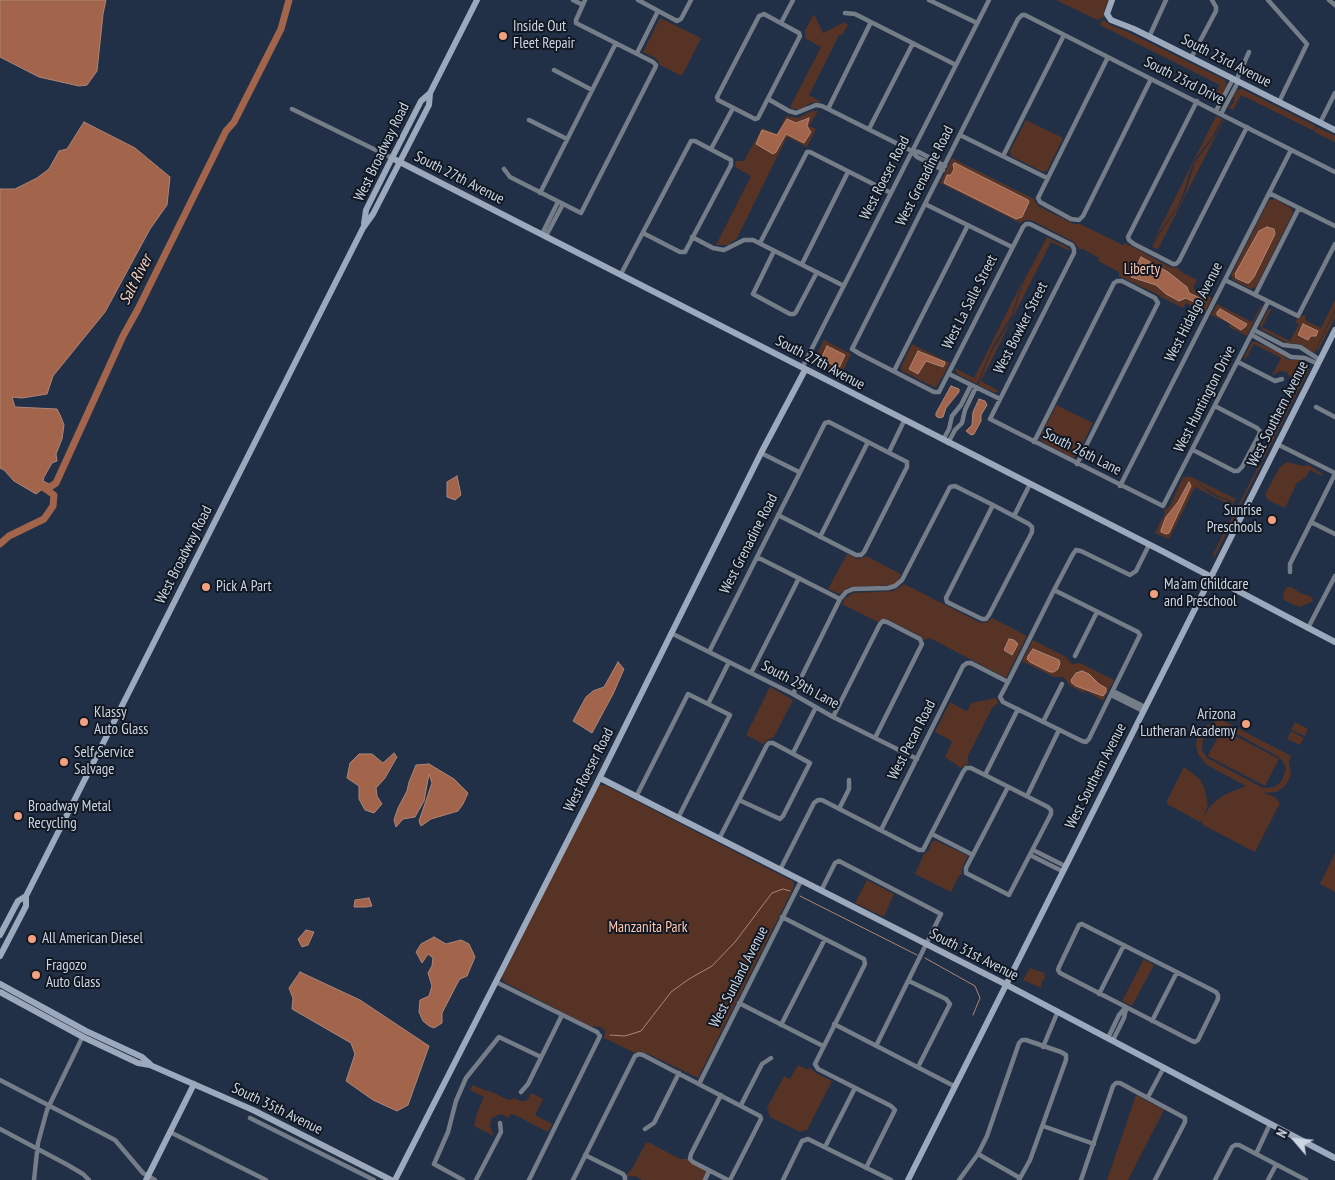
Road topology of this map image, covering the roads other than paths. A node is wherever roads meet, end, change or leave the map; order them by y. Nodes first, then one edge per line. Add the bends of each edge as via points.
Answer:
1 (477, 0) edge
2 (573, 0) edge
3 (638, 0) edge
4 (690, 0) edge
5 (793, 0) edge
6 (930, 0) edge
7 (989, 0) edge
8 (1112, 0) edge
9 (1166, 0) edge
10 (1212, 0) edge
11 (1268, 0) edge
12 (1329, 0) edge
13 (584, 2) edge
14 (1335, 5) edge
15 (658, 11) junction
16 (845, 13) dead end
17 (1020, 16) joint
18 (871, 22) junction
19 (781, 23) junction
20 (977, 23) junction
21 (1064, 36) junction
22 (1149, 37) junction
23 (616, 43) junction
24 (913, 43) junction
25 (1249, 52) dead end
26 (637, 53) junction
27 (1108, 57) junction
28 (1192, 58) junction
29 (956, 65) junction
30 (554, 70) dead end
31 (1152, 79) junction
32 (1235, 81) junction
33 (592, 90) junction
34 (430, 93) junction
35 (1335, 93) edge
36 (768, 99) junction
37 (1197, 102) junction
38 (1280, 102) junction
39 (733, 108) junction
40 (292, 109) dead end
41 (828, 109) junction
42 (1219, 113) junction
43 (529, 120) dead end
44 (1320, 123) junction
45 (1247, 127) junction
46 (869, 129) junction
47 (1335, 130) edge
48 (960, 135) junction
49 (567, 140) junction
50 (711, 149) junction
51 (1291, 150) junction
52 (912, 151) junction
53 (1003, 156) junction
54 (392, 158) junction
55 (399, 162) junction
56 (944, 168) junction
57 (504, 169) dead end
58 (848, 172) junction
59 (1335, 172) edge
60 (1047, 178) junction
61 (540, 193) junction
62 (891, 193) junction
63 (1269, 193) junction
64 (561, 203) junction
65 (925, 204) junction
66 (1299, 208) junction
67 (968, 225) junction
68 (364, 226) junction
69 (1335, 226) edge
70 (643, 233) junction
71 (544, 235) junction
72 (692, 237) junction
73 (760, 243) junction
74 (1335, 244) edge
75 (1012, 247) junction
76 (1074, 249) joint
77 (774, 251) junction
78 (802, 264) junction
79 (817, 272) junction
80 (621, 274) junction
81 (1224, 280) junction
82 (844, 286) junction
83 (1255, 295) junction
84 (1268, 302) junction
85 (1335, 330) edge
86 (1253, 333) junction
87 (1238, 362) junction
88 (1319, 362) junction
89 (804, 369) junction
90 (894, 371) junction
91 (949, 374) junction
92 (1282, 379) dead end
93 (974, 386) junction
94 (1000, 399) junction
95 (1215, 406) junction
96 (1316, 407) dead end
97 (1335, 416) edge
98 (990, 419) joint
99 (904, 421) junction
100 (868, 442) junction
101 (945, 442) junction
102 (1034, 442) junction
103 (1277, 444) junction
104 (1193, 450) junction
105 (889, 452) junction
106 (761, 453) junction
107 (1076, 464) junction
108 (799, 472) junction
109 (1335, 474) edge
110 (1030, 484) junction
111 (1120, 486) junction
112 (993, 505) junction
113 (1163, 506) joint
114 (778, 515) junction
115 (1014, 516) junction
116 (1311, 522) junction
117 (1335, 534) edge
118 (820, 537) junction
119 (1149, 545) junction
120 (757, 557) junction
121 (1290, 572) dead end
122 (1335, 576) edge
123 (1211, 577) junction
124 (798, 578) junction
125 (1054, 590) junction
126 (840, 599) junction
127 (1097, 612) junction
128 (1308, 628) junction
129 (672, 633) junction
130 (1335, 642) edge
131 (709, 652) junction
132 (1075, 656) dead end
133 (729, 662) junction
134 (751, 673) junction
135 (1008, 682) junction
136 (1062, 684) dead end
137 (1112, 693) junction
138 (793, 694) junction
139 (708, 704) junction
140 (816, 706) junction
141 (1018, 709) junction
142 (1144, 709) junction
143 (833, 716) junction
144 (1043, 722) junction
145 (1060, 730) junction
146 (875, 738) junction
147 (793, 753) junction
148 (917, 759) junction
149 (985, 775) junction
150 (600, 778) junction
151 (849, 780) dead end
152 (1008, 786) junction
153 (636, 796) junction
154 (1027, 796) junction
155 (739, 800) junction
156 (839, 809) junction
157 (678, 818) junction
158 (881, 830) junction
159 (932, 834) junction
160 (719, 839) junction
161 (1031, 852) junction
162 (973, 855) junction
163 (1064, 868) junction
164 (780, 870) junction
165 (801, 880) junction
166 (822, 891) junction
167 (26, 896) junction
168 (782, 917) junction
169 (0, 935) edge
170 (825, 939) junction
171 (927, 945) junction
172 (1124, 945) junction
173 (0, 956) edge
174 (1177, 972) junction
175 (909, 981) junction
176 (496, 982) junction
177 (0, 984) edge
178 (1005, 984) junction
179 (0, 992) edge
180 (1100, 994) junction
181 (739, 1003) junction
182 (1126, 1007) junction
183 (1058, 1012) junction
184 (562, 1015) junction
185 (1152, 1021) junction
186 (834, 1024) junction
187 (781, 1025) junction
188 (85, 1034) junction
189 (1110, 1039) junction
190 (823, 1046) junction
191 (876, 1046) junction
192 (1043, 1047) junction
193 (541, 1057) junction
194 (771, 1058) dead end
195 (1164, 1067) junction
196 (918, 1068) junction
197 (679, 1073) junction
198 (0, 1080) edge
199 (194, 1084) junction
200 (699, 1084) junction
201 (954, 1086) junction
202 (855, 1088) junction
203 (521, 1092) dead end
204 (721, 1095) junction
205 (1148, 1097) junction
206 (49, 1105) junction
207 (741, 1105) junction
208 (250, 1118) dead end
209 (500, 1123) dead end
210 (1270, 1124) junction
211 (1043, 1126) junction
212 (0, 1129) edge
213 (645, 1129) dead end
214 (170, 1132) junction
215 (291, 1134) junction
216 (1094, 1144) junction
217 (825, 1147) junction
218 (37, 1148) junction
219 (978, 1154) junction
220 (1256, 1154) junction
221 (585, 1155) junction
222 (1335, 1158) edge
223 (350, 1159) junction
224 (1276, 1164) junction
225 (346, 1166) junction
226 (866, 1168) junction
227 (710, 1170) junction
228 (147, 1178) edge
229 (625, 1178) edge
230 (1020, 1179) edge
231 (34, 1180) edge
232 (89, 1180) edge
233 (155, 1180) edge
234 (266, 1180) edge
235 (374, 1180) edge
236 (391, 1180) edge
237 (395, 1180) edge
238 (463, 1180) edge
239 (476, 1180) edge
240 (530, 1180) edge
241 (573, 1180) edge
242 (705, 1180) edge
243 (729, 1180) edge
244 (783, 1180) edge
245 (891, 1180) edge
246 (908, 1180) edge
247 (959, 1180) edge
248 (1081, 1180) edge
249 (1156, 1180) edge
250 (1216, 1180) edge
251 (1268, 1180) edge
252 (1306, 1180) edge

1 - 34 main road, West Broadway Road
2 - 13 street
3 - 15 street
4 - 15 street via 681,19
5 - 19 street
6 - 20 street
7 - 20 street, West Roeser Road
8 - 22 main road, South 23rd Avenue via 1107,14 1111,20
9 - 22 street
10 - 28 street via 1216,11
11 - 38 street via 1307,44
12 - 14 street
13 - 23 street via 576,23
15 - 26 street
16 - 18 street
17 - 21 street, South 23rd Drive
17 - 48 street, West Grenadine Road
18 - 24 street
18 - 41 street
19 - 36 street via 800,35
19 - 39 street via 762,14 716,98
20 - 29 street, West Roeser Road
21 - 27 street, South 23rd Drive
21 - 53 street
22 - 28 main road, South 23rd Avenue
23 - 26 street
23 - 33 street
24 - 29 street
24 - 46 street
25 - 32 street
26 - 64 street via 656,65 581,213
27 - 31 street, South 23rd Drive
27 - 60 street
28 - 32 main road, South 23rd Avenue
29 - 52 street, West Roeser Road
30 - 33 street
31 - 37 street, South 23rd Drive
31 - 60 street via 1079,220 1040,202 1038,198
32 - 38 main road, South 23rd Avenue
32 - 42 street
33 - 49 street
34 - 54 main road, West Broadway Road via 421,101
34 - 55 main road, West Broadway Road via 428,105
35 - 44 street
36 - 39 street via 756,119
36 - 41 street via 796,113 816,105
37 - 42 street, South 23rd Drive
37 - 45 street via 1128,239 1134,244 1176,264
38 - 44 main road, South 23rd Avenue
39 - 50 street
40 - 54 street, South 27th Avenue
41 - 46 street
42 - 45 street, South 23rd Drive
43 - 49 street
44 - 47 main road, South 23rd Avenue
45 - 51 street, South 23rd Drive
46 - 52 street
48 - 53 street
48 - 56 street, West Grenadine Road
49 - 61 street
50 - 70 street via 692,140
50 - 72 street via 732,161
51 - 59 street, South 23rd Drive
51 - 63 street, West Hidalgo Avenue
52 - 56 street
52 - 62 street, West Roeser Road
53 - 60 street
54 - 55 main road, South 27th Avenue
54 - 68 main road, West Broadway Road via 366,210
55 - 68 main road, West Broadway Road
55 - 71 main road, South 27th Avenue
56 - 65 street, West Grenadine Road
57 - 61 street via 510,177
58 - 62 street
58 - 73 street via 807,152
58 - 78 street
61 - 64 street
62 - 82 street, West Roeser Road
63 - 66 street
63 - 81 street, West Hidalgo Avenue
64 - 71 street
65 - 67 street
65 - 90 street, West Grenadine Road via 852,349
66 - 69 street
66 - 83 street
67 - 75 street
67 - 90 street
68 - 167 main road, West Broadway Road
70 - 72 street via 683,253
70 - 80 street
71 - 80 main road, South 27th Avenue
72 - 73 street via 724,250 749,239
73 - 77 street
74 - 84 street via 1298,316
75 - 76 street, West La Salle Street via 1026,224 1072,245
75 - 91 street, West La Salle Street
76 - 94 street, West Bowker Street
77 - 78 street
77 - 79 street via 754,294 790,314 794,314
78 - 79 street
79 - 82 street
80 - 89 main road, South 27th Avenue
81 - 83 street
81 - 111 street, West Hidalgo Avenue
82 - 89 street, West Roeser Road
83 - 84 street
84 - 86 street, West Huntington Drive
85 - 88 main road, West Southern Avenue
86 - 87 street, West Huntington Drive
86 - 88 street via 1283,345 1298,347
86 - 88 street via 1291,357
87 - 92 street via 1275,381
87 - 95 street, West Huntington Drive
88 - 103 main road, West Southern Avenue
89 - 99 main road, South 27th Avenue
89 - 106 main road, West Roeser Road
90 - 91 street, West La Salle Street via 934,392 939,392
91 - 93 street
93 - 94 street
93 - 101 street via 952,416
93 - 101 street via 962,423
94 - 98 street, West Bowker Street
95 - 104 street, West Huntington Drive
95 - 104 street via 1260,431 1240,470 1234,471
96 - 97 street
98 - 102 street, South 26th Lane
99 - 101 main road, South 27th Avenue
99 - 105 street
100 - 105 street
100 - 108 street, West Grenadine Road via 826,422
100 - 118 street
101 - 110 main road, South 27th Avenue
102 - 107 street, South 26th Lane
102 - 107 street via 1113,285 1122,281 1158,303
103 - 109 street
103 - 123 main road, West Southern Avenue
104 - 113 street, West Huntington Drive
105 - 118 street via 907,462 907,467 864,552 856,555
106 - 108 street
106 - 129 main road, West Roeser Road
107 - 111 street, South 26th Lane
108 - 114 street, West Grenadine Road
109 - 116 street
110 - 115 street
110 - 119 main road, South 27th Avenue
111 - 113 street, South 26th Lane
112 - 115 street
112 - 115 street via 946,598 947,602 982,619 989,615 1032,532 1032,527
112 - 126 street via 955,486 950,487 902,580 888,588 853,589
114 - 118 street
114 - 120 street, West Grenadine Road
116 - 117 street
116 - 121 street via 1290,564
119 - 123 main road, South 27th Avenue
119 - 125 street via 1132,574 1076,550
120 - 124 street
120 - 131 street, West Grenadine Road
122 - 128 street
123 - 128 main road, South 27th Avenue
123 - 142 main road, West Southern Avenue
124 - 126 street
124 - 134 street
125 - 127 street
125 - 135 street
126 - 138 street
127 - 132 street
127 - 137 street via 1140,635
128 - 130 main road, South 27th Avenue
129 - 131 street, South 29th Lane
129 - 150 main road, West Roeser Road
131 - 133 street, South 29th Lane
133 - 134 street, South 29th Lane
133 - 139 street
134 - 138 street, South 29th Lane
135 - 141 street via 1000,699
135 - 148 street, West Pecan Road via 967,663
136 - 144 street
137 - 142 street
137 - 145 street via 1086,742
138 - 140 street, South 29th Lane
139 - 153 street via 688,694
139 - 157 street via 730,715
140 - 143 street, South 29th Lane
140 - 147 street
141 - 144 street
141 - 149 street
142 - 163 main road, West Southern Avenue
143 - 146 street, South 29th Lane
143 - 146 street via 883,621 920,639 922,644
144 - 145 street
145 - 154 street
146 - 148 street, South 29th Lane
147 - 155 street via 769,743
147 - 155 street via 810,762 780,819
148 - 158 street, West Pecan Road
149 - 152 street
149 - 159 street via 966,768
150 - 153 main road, South 31st Avenue
150 - 176 main road, West Roeser Road
151 - 156 street via 849,789
152 - 154 street
152 - 162 street
153 - 157 main road, South 31st Avenue
154 - 161 street via 1051,810
155 - 160 street
156 - 158 street
156 - 164 street via 818,800 814,803
157 - 160 main road, South 31st Avenue
158 - 159 street via 919,850 923,850
159 - 162 street
160 - 164 main road, South 31st Avenue
161 - 162 street via 1010,895 966,873
161 - 163 street
163 - 178 main road, West Southern Avenue
164 - 165 main road, South 31st Avenue
165 - 166 main road, South 31st Avenue
165 - 168 street, West Sunland Avenue
166 - 171 main road, South 31st Avenue
166 - 171 street via 837,861 941,914
167 - 169 main road, West Broadway Road via 18,901
167 - 173 main road, West Broadway Road via 26,906
168 - 170 street
168 - 181 street, West Sunland Avenue
170 - 186 street via 864,960 865,964
170 - 187 street
171 - 175 street
171 - 178 main road, South 31st Avenue
172 - 174 street
172 - 180 street
172 - 180 street via 1079,925 1058,970
174 - 185 street
174 - 185 street via 1218,995 1198,1040 1195,1042
175 - 191 street
175 - 196 street via 949,1002
176 - 184 street
176 - 237 main road, West Roeser Road
177 - 188 main road, South 35th Avenue
178 - 183 main road, South 31st Avenue
178 - 201 main road, West Southern Avenue
179 - 188 main road, South 35th Avenue
180 - 182 street
181 - 187 street
181 - 200 street, West Sunland Avenue
182 - 185 street
182 - 189 street
183 - 189 main road, South 31st Avenue
183 - 192 street
184 - 193 street
184 - 240 street via 600,1034 600,1038
186 - 190 street
186 - 191 street
187 - 190 street
188 - 199 main road, South 35th Avenue via 142,1057 150,1065
188 - 206 street
189 - 195 main road, South 31st Avenue
190 - 202 street via 815,1066
191 - 196 street
192 - 211 street via 1066,1055
192 - 219 street via 1026,1040 1019,1043
193 - 203 street
193 - 238 street via 499,1037 471,1072 456,1101 448,1132 434,1164
194 - 207 street via 762,1064
195 - 205 street
195 - 210 main road, South 31st Avenue
196 - 201 street
197 - 200 street
197 - 213 street via 654,1123
197 - 221 street via 643,1054 635,1056
198 - 206 street
199 - 214 main road
199 - 215 main road, South 35th Avenue via 254,1110
200 - 204 street
201 - 246 main road, West Southern Avenue
202 - 217 street
202 - 226 street via 895,1110
204 - 207 street
204 - 227 street via 690,1159
205 - 216 street via 1116,1083
205 - 249 street via 1185,1118
206 - 218 street
206 - 228 street via 115,1140
207 - 243 street via 761,1119
208 - 215 street
209 - 239 street via 500,1132
210 - 220 street
210 - 222 main road, South 31st Avenue
211 - 216 street
211 - 230 street
212 - 218 street
214 - 228 main road
214 - 234 street
215 - 223 main road, South 35th Avenue
215 - 225 street
216 - 248 street
217 - 226 street
217 - 244 street via 806,1139 802,1141
218 - 231 street
218 - 232 street
219 - 230 street
219 - 247 street
220 - 224 street
220 - 250 street via 1235,1145
221 - 229 street
221 - 241 street
223 - 225 street
223 - 236 main road, South 35th Avenue
224 - 251 street
224 - 252 street
225 - 235 street
226 - 245 street
227 - 242 street
227 - 243 street
228 - 233 street

